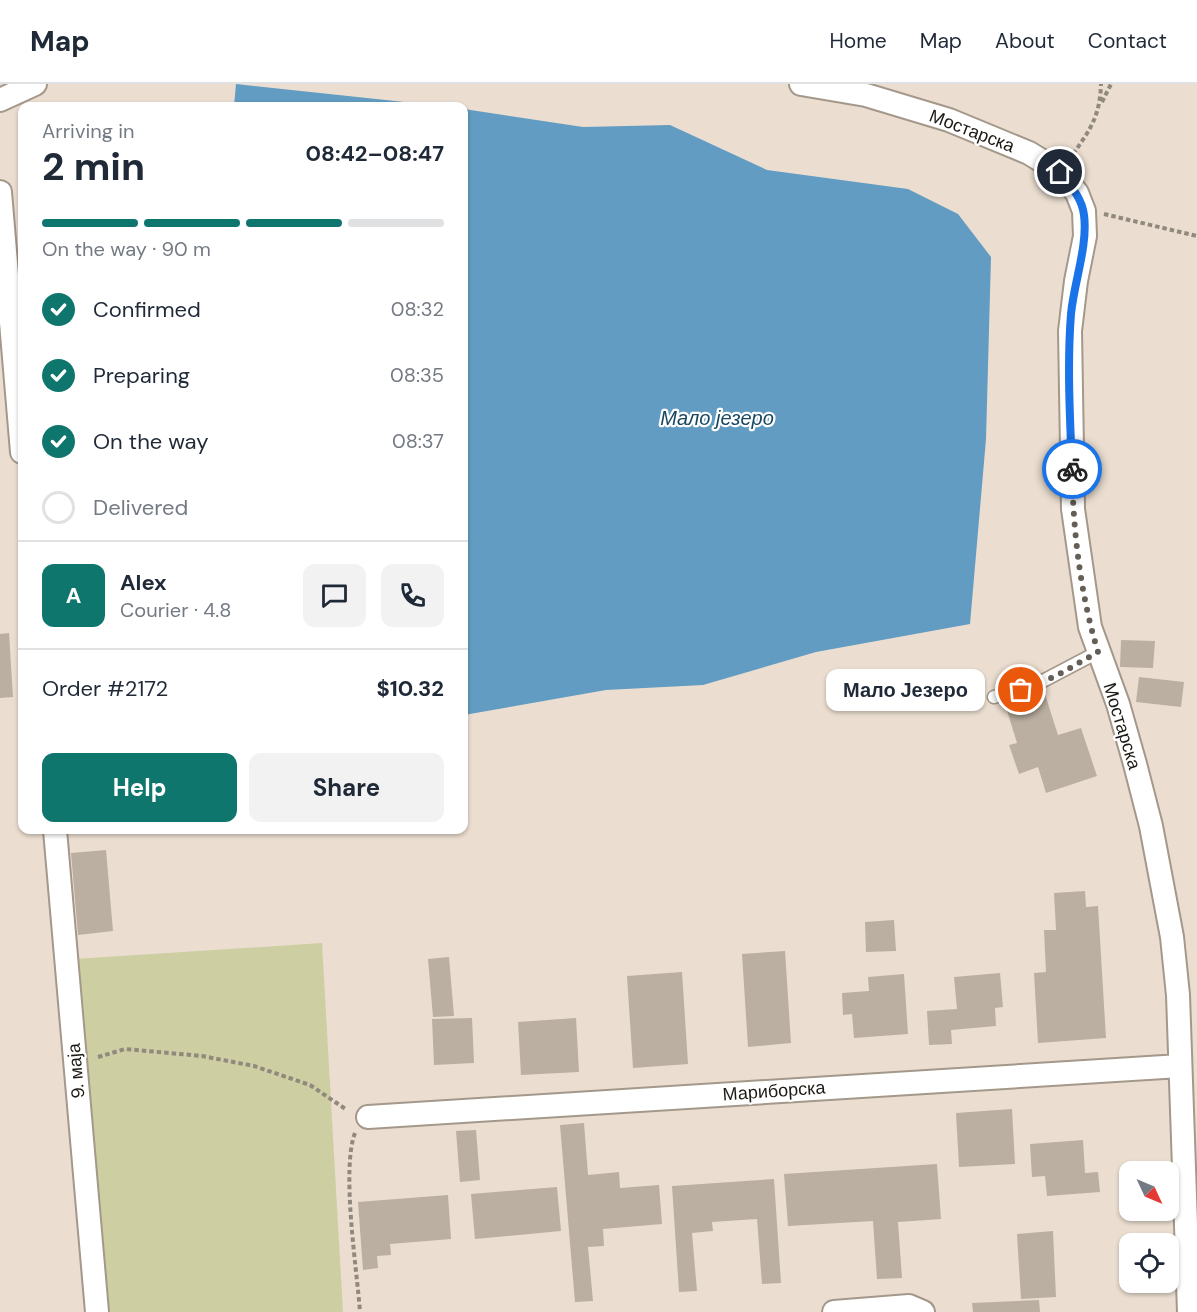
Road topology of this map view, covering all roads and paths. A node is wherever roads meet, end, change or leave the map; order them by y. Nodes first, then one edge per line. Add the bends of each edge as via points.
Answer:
1 (35, 84) edge
2 (801, 84) edge
3 (1101, 84) edge
4 (1111, 84) edge
5 (0, 100) edge
6 (1101, 105) junction
7 (1060, 172) junction
8 (0, 192) edge
9 (1084, 211) junction
10 (1197, 236) edge
11 (18, 405) edge
12 (1098, 652) junction
13 (994, 697) dead end
14 (55, 834) edge
15 (1188, 1065) edge
16 (76, 1074) junction
17 (368, 1117) junction
18 (97, 1312) edge
19 (360, 1312) edge
20 (834, 1312) edge
21 (923, 1312) edge
22 (1189, 1312) edge

1 - 5 street
2 - 7 street, Мостарска via 866,95 949,120 1029,153
3 - 6 path
4 - 6 path
6 - 7 path via 1087,134
7 - 9 street, Мостарска
8 - 11 street
9 - 10 path
9 - 12 street, Мостарска via 1085,236 1070,331 1073,508 1084,593
12 - 13 lane via 1040,683
12 - 15 street, Мостарска via 1118,704 1151,826 1172,937
14 - 16 street, 9. маја
15 - 17 street, Мариборска
15 - 22 street, Мостарска
16 - 17 path via 94,1058 125,1049 202,1056 254,1066 310,1085 346,1109
16 - 18 street, 9. маја
17 - 19 path via 357,1128 351,1145 351,1201
20 - 21 street via 909,1306

